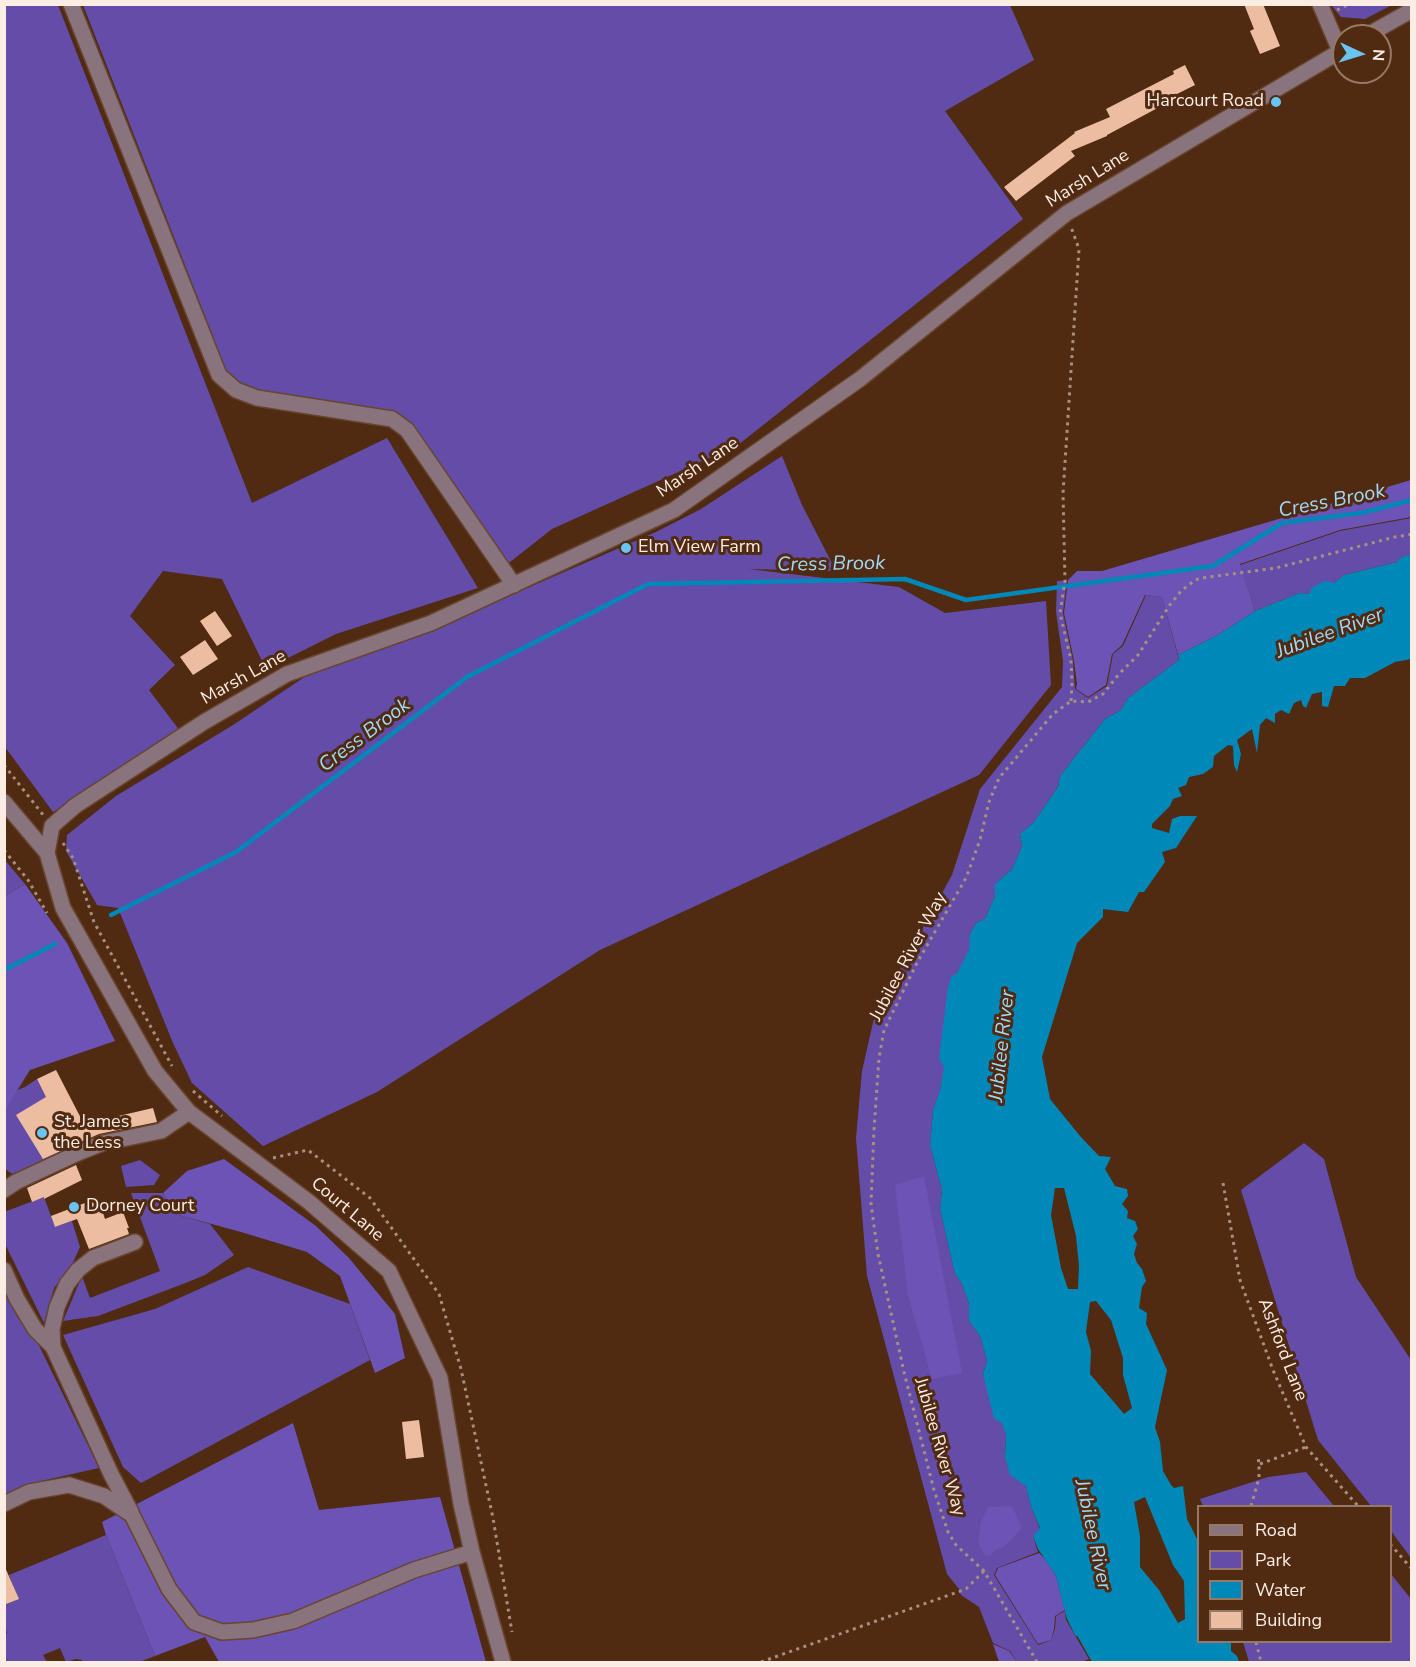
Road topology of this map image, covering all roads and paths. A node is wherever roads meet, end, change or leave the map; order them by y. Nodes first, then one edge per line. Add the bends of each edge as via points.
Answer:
1 (71, 4) edge
2 (1320, 4) edge
3 (1412, 10) edge
4 (1387, 24) edge
5 (1332, 29) edge
6 (1332, 56) edge
7 (1067, 213) junction
8 (1412, 534) edge
9 (514, 585) junction
10 (1071, 701) junction
11 (4, 802) edge
12 (47, 853) junction
13 (189, 1112) junction
14 (1223, 1183) dead end
15 (10, 1186) edge
16 (135, 1242) dead end
17 (4, 1270) edge
18 (53, 1347) junction
19 (1306, 1447) junction
20 (1258, 1457) dead end
21 (1259, 1464) junction
22 (4, 1503) edge
23 (1251, 1505) edge
24 (1357, 1505) edge
25 (132, 1515) junction
26 (1392, 1546) edge
27 (471, 1552) junction
28 (1412, 1569) edge
29 (984, 1571) junction
30 (1256, 1643) edge
31 (503, 1662) edge
32 (760, 1662) edge
33 (1038, 1662) edge
34 (1261, 1662) edge

1 - 9 street via 219,375 236,390 257,398 392,418 407,430
2 - 5 street
3 - 4 street
6 - 7 street, Marsh Lane
7 - 9 street, Marsh Lane via 860,380 674,510
7 - 10 path via 1079,249 1063,493 1065,581 1060,613 1071,660
8 - 10 path, Jubilee River Way via 1276,568 1195,580 1181,591 1138,655 1103,694 1088,702
9 - 12 street, Marsh Lane via 431,623 287,674 204,722 75,806 52,826
10 - 29 path, Jubilee River Way via 1053,714 999,778 966,878 884,1030 879,1058 872,1204 878,1254 904,1372 948,1532
11 - 12 street
12 - 13 street, Court Lane via 63,908 155,1071
13 - 15 street via 160,1131 103,1143
13 - 27 street, Court Lane via 309,1202 388,1270 440,1378
14 - 19 path, Ashford Lane via 1240,1280
16 - 18 street via 93,1258 78,1270 57,1307
17 - 18 street via 34,1329
18 - 25 street
19 - 21 path
19 - 24 path, Ashford Lane
20 - 21 path
21 - 23 path
22 - 25 street via 30,1492 69,1485 104,1496
25 - 27 street via 169,1589 194,1622 222,1632 294,1621 414,1570
26 - 28 path
27 - 31 street, Court Lane
29 - 32 path via 966,1589
29 - 33 path, Jubilee River Way
30 - 34 path

